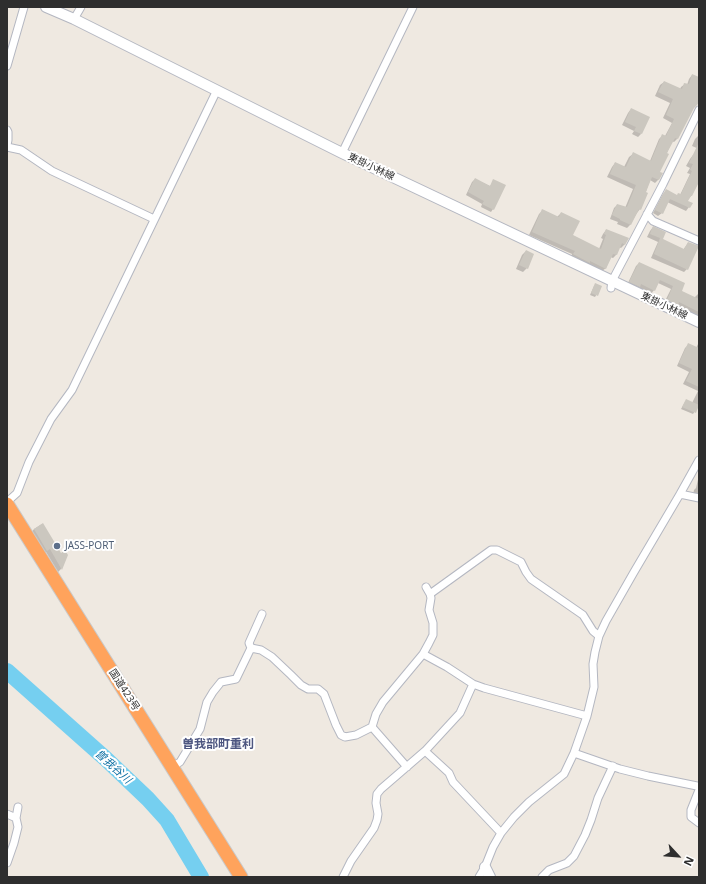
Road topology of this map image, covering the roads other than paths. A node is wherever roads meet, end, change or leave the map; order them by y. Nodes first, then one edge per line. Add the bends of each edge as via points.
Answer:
1 (24, 7) edge
2 (46, 7) edge
3 (81, 7) edge
4 (413, 7) edge
5 (74, 19) junction
6 (7, 66) edge
7 (217, 90) junction
8 (699, 110) edge
9 (7, 130) edge
10 (7, 146) edge
11 (342, 153) junction
12 (647, 214) junction
13 (154, 219) junction
14 (699, 241) edge
15 (612, 285) junction
16 (699, 322) edge
17 (699, 460) edge
18 (680, 494) junction
19 (699, 498) edge
20 (7, 503) edge
21 (262, 614) dead end
22 (599, 636) junction
23 (251, 648) junction
24 (424, 654) junction
25 (473, 684) junction
26 (587, 716) junction
27 (372, 727) junction
28 (425, 751) junction
29 (574, 753) junction
30 (613, 766) junction
31 (172, 767) junction
32 (407, 767) junction
33 (699, 789) edge
34 (18, 807) dead end
35 (7, 814) edge
36 (16, 818) junction
37 (699, 823) edge
38 (502, 833) junction
39 (7, 861) edge
40 (485, 867) junction
41 (241, 877) edge
42 (343, 877) edge
43 (479, 877) edge
44 (490, 877) edge
45 (542, 877) edge

1 - 6 street
2 - 5 main road, 東掛小林線
3 - 5 street
4 - 11 street
5 - 7 main road, 東掛小林線
7 - 11 main road, 東掛小林線
7 - 13 street
8 - 12 street
9 - 10 street
10 - 13 street via 21,150 52,171
11 - 15 main road, 東掛小林線
12 - 14 street via 653,221
12 - 15 street
13 - 20 street via 72,390 51,419 29,462 17,493
15 - 16 main road, 東掛小林線
17 - 18 street
18 - 19 street
18 - 22 street
20 - 31 highway, 国道423号
21 - 23 street via 249,643
22 - 24 street via 583,615 531,579 521,562 494,549 428,591 431,598 429,610 433,635
22 - 26 street via 593,664 594,687
23 - 27 street via 261,650 272,657 301,685 324,694 341,735 356,735
23 - 31 street via 236,679 221,682 213,692 207,702 200,729 180,762
24 - 25 street
24 - 27 street via 383,702
25 - 26 street
25 - 28 street via 460,713
26 - 29 street
27 - 32 street
28 - 32 street
28 - 38 street via 449,773 453,782
29 - 30 street
29 - 38 street via 564,774 528,802
30 - 33 street via 696,786
30 - 45 street via 574,856 567,863 548,870
31 - 41 highway, 国道423号
32 - 42 street via 377,794 378,820
33 - 37 street via 691,817
34 - 36 street
35 - 36 street
36 - 39 street via 18,827
38 - 40 street
40 - 43 street
40 - 44 main road

